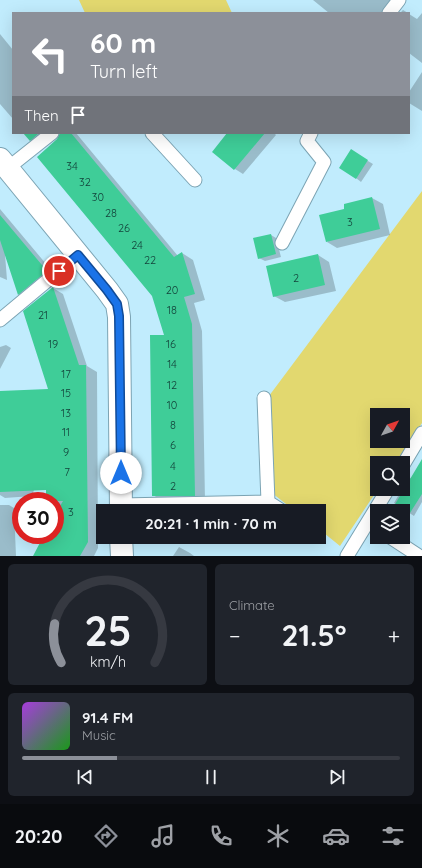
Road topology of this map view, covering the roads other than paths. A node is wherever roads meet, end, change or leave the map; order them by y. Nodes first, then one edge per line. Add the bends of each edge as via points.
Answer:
1 (399, 0) edge
2 (389, 12) edge
3 (50, 134) edge
4 (153, 134) edge
5 (310, 134) edge
6 (4, 164) edge
7 (195, 180) dead end
8 (282, 243) dead end
9 (78, 255) junction
10 (0, 320) edge
11 (264, 398) dead end
12 (422, 434) edge
13 (409, 456) edge
14 (268, 502) junction
15 (121, 504) edge
16 (219, 504) edge
17 (271, 504) edge
18 (370, 528) edge
19 (121, 544) edge
20 (401, 544) edge
21 (122, 556) edge
22 (347, 556) edge
23 (419, 556) edge

1 - 2 lane
3 - 6 lane
4 - 7 lane
5 - 8 lane via 307,141 324,162
6 - 9 street
9 - 10 lane
9 - 15 street via 117,304
11 - 14 lane
12 - 13 lane
14 - 16 lane
14 - 17 lane
18 - 22 lane
19 - 21 street
20 - 23 lane

